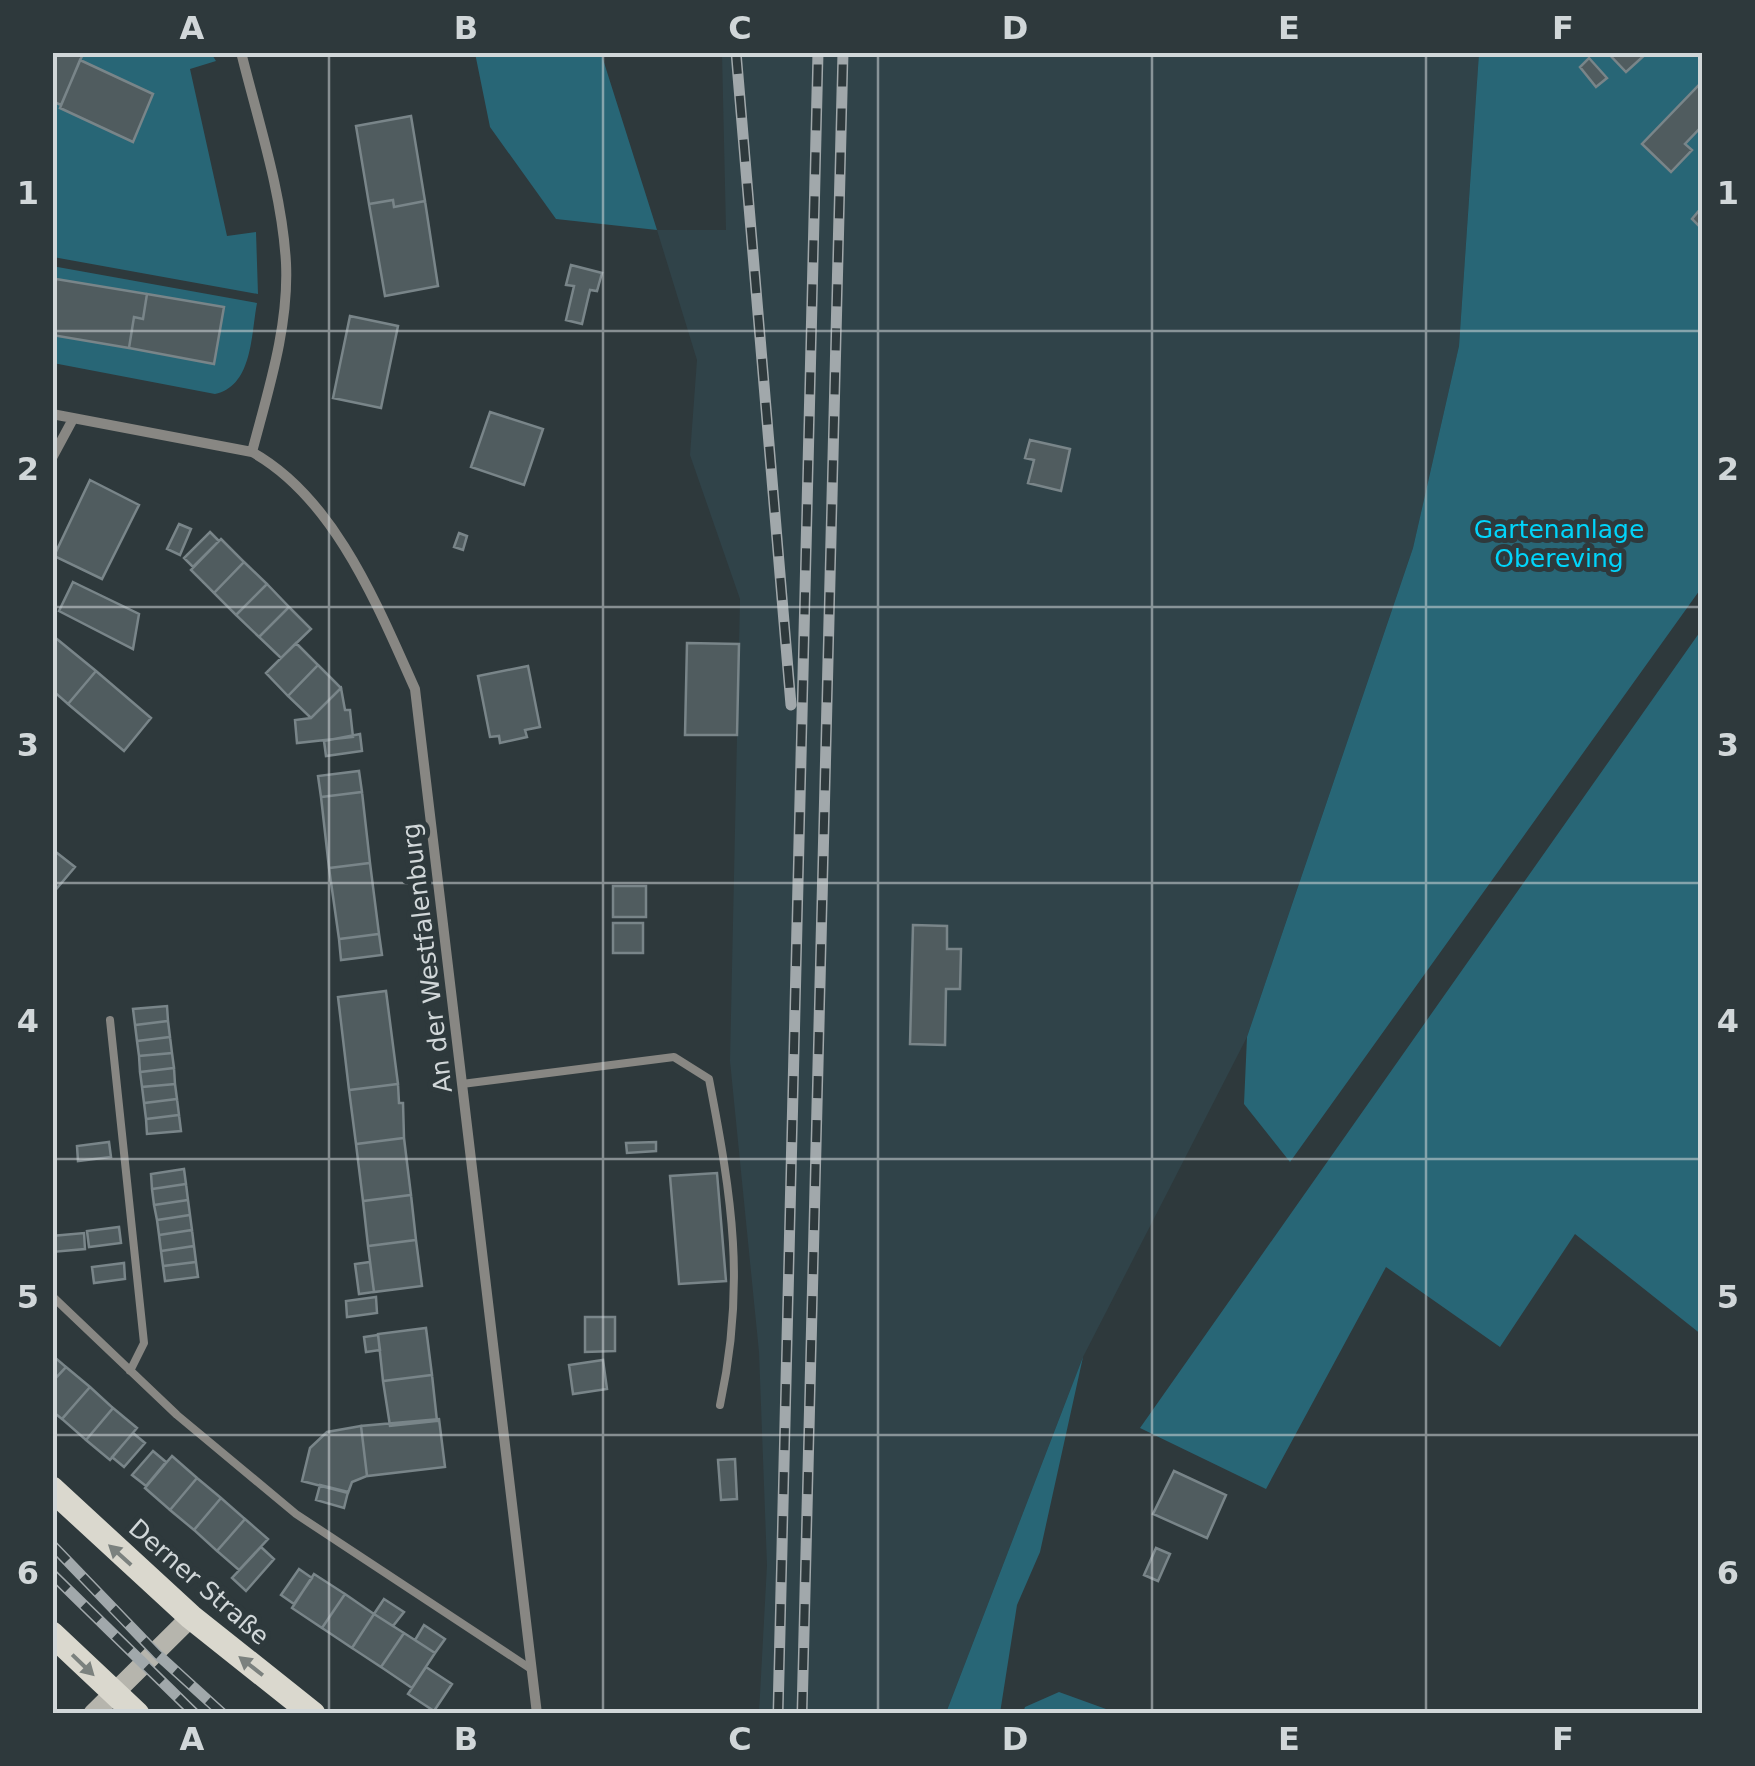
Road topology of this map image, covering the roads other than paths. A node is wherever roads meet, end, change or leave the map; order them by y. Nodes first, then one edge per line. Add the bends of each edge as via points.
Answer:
1 (241, 52) edge
2 (52, 414) edge
3 (73, 418) junction
4 (252, 452) junction
5 (52, 458) edge
6 (110, 1020) dead end
7 (462, 1084) junction
8 (52, 1296) edge
9 (130, 1370) junction
10 (720, 1405) dead end
11 (52, 1489) edge
12 (191, 1618) junction
13 (52, 1634) edge
14 (532, 1669) junction
15 (115, 1694) junction
16 (93, 1714) edge
17 (137, 1714) edge
18 (313, 1714) edge
19 (537, 1714) edge

1 - 4 street via 275,188 286,265 279,349
2 - 3 street, An der Westfalenburg
3 - 4 street, An der Westfalenburg
3 - 5 street
4 - 7 street, An der Westfalenburg via 316,509 372,593 415,689
6 - 9 lane via 144,1342
7 - 10 lane via 674,1057 709,1080 736,1234 736,1299
7 - 14 street, An der Westfalenburg
8 - 9 lane
9 - 14 lane via 296,1514
12 -> 11 main road, Derner Straße
12 - 15 street
18 -> 12 main road, Derner Straße
13 -> 15 main road
14 - 19 street, An der Westfalenburg
15 - 16 street
15 - 17 main road

